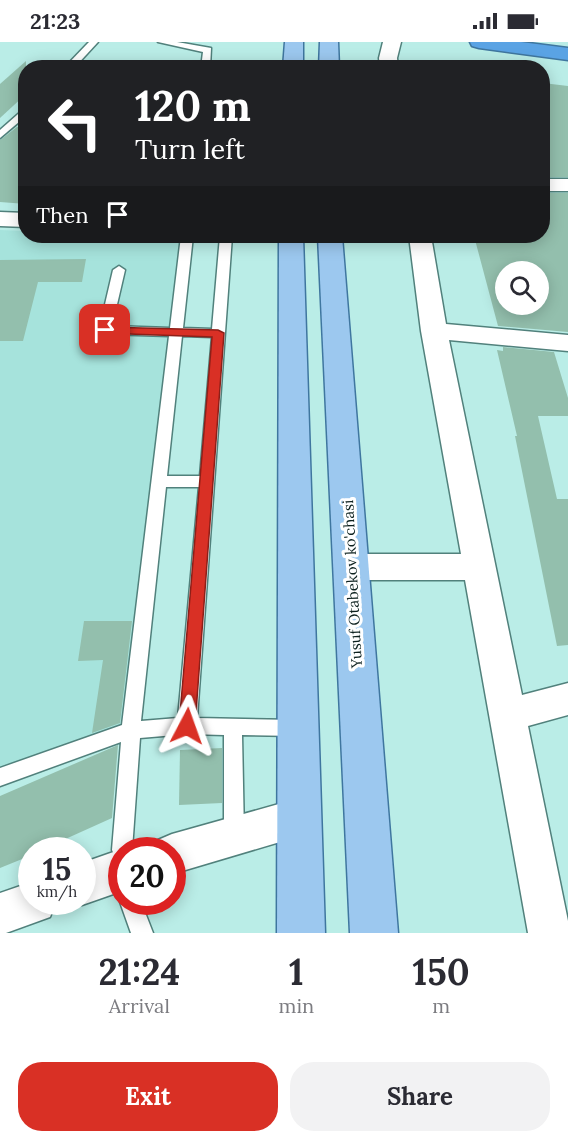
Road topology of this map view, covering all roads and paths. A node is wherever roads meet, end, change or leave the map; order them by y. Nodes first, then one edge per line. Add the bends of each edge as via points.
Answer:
1 (94, 42) edge
2 (162, 42) edge
3 (294, 42) edge
4 (329, 42) edge
5 (392, 42) edge
6 (479, 42) edge
7 (556, 42) edge
8 (568, 44) edge
9 (568, 54) edge
10 (76, 60) edge
11 (206, 60) edge
12 (293, 60) edge
13 (329, 60) edge
14 (388, 60) edge
15 (18, 118) edge
16 (0, 135) edge
17 (550, 185) edge
18 (568, 185) edge
19 (0, 219) edge
20 (18, 220) edge
21 (186, 243) edge
22 (225, 243) edge
23 (291, 243) edge
24 (330, 243) edge
25 (421, 243) edge
26 (119, 270) dead end
27 (176, 332) junction
28 (434, 332) junction
29 (218, 333) junction
30 (568, 343) edge
31 (158, 482) junction
32 (206, 482) junction
33 (351, 567) junction
34 (478, 567) junction
35 (568, 699) edge
36 (508, 715) junction
37 (187, 726) junction
38 (233, 727) junction
39 (299, 728) junction
40 (131, 730) junction
41 (0, 777) edge
42 (300, 817) junction
43 (234, 835) junction
44 (123, 837) edge
45 (186, 850) edge
46 (18, 908) edge
47 (0, 914) edge
48 (136, 915) edge
49 (142, 933) edge
50 (301, 933) edge
51 (374, 933) edge
52 (549, 933) edge

1 - 10 lane
2 - 11 lane via 208,50
3 - 12 main road
4 - 13 main road
5 - 14 street
6 - 9 highway
7 - 8 highway
15 - 16 lane
17 - 18 street
19 - 20 street
21 - 27 lane
22 - 29 lane
23 - 39 main road
24 - 33 main road, Yusuf Otabekov ko'chasi
25 - 28 street
26 - 27 lane via 105,330
27 - 29 lane
27 - 31 lane
28 - 30 street
28 - 34 street
29 - 32 lane
31 - 32 lane
31 - 40 lane
32 - 37 lane
33 - 34 street
33 - 51 main road, Yusuf Otabekov ko'chasi
34 - 36 street
35 - 36 street
36 - 52 street
37 - 38 lane
37 - 40 lane
38 - 39 lane
38 - 43 lane
39 - 42 main road
40 - 41 lane
40 - 44 lane
42 - 43 street
42 - 50 main road
43 - 45 street
46 - 47 street
48 - 49 lane

